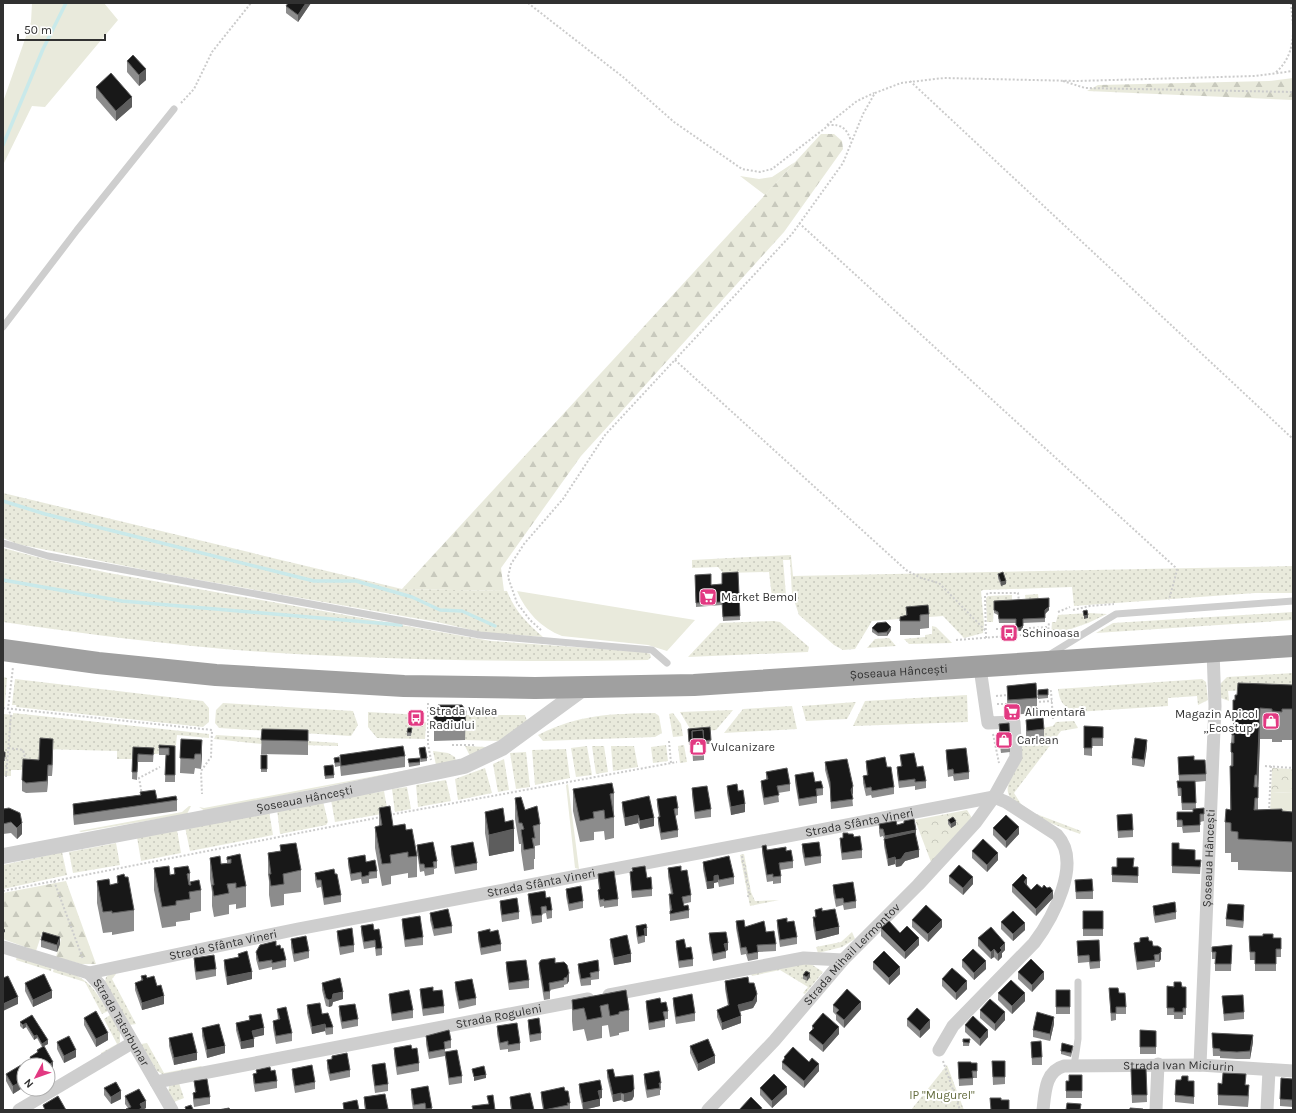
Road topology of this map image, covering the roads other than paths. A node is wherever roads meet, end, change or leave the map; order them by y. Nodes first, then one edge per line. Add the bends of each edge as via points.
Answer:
1 (174, 110) road end
2 (3, 327) edge
3 (3, 543) edge
4 (1293, 602) edge
5 (1293, 646) edge
6 (9, 651) edge
7 (1213, 651) junction
8 (667, 663) dead end
9 (1035, 663) junction
10 (980, 668) junction
11 (584, 688) junction
12 (994, 797) junction
13 (3, 856) edge
14 (3, 946) edge
15 (843, 960) junction
16 (89, 973) junction
17 (1078, 982) dead end
18 (132, 1042) junction
19 (939, 1050) road end
20 (1158, 1064) junction
21 (1200, 1065) junction
22 (1069, 1066) junction
23 (1269, 1070) junction
24 (1293, 1071) edge
25 (156, 1082) junction
26 (24, 1109) edge
27 (172, 1110) edge
28 (708, 1110) edge
29 (1044, 1110) edge
30 (1156, 1110) edge
31 (1267, 1110) edge

1 - 2 lane
3 - 8 lane via 48,556 472,634 652,650
4 - 9 lane via 1116,614
5 - 7 highway, Șoseaua Hâncești
6 - 11 highway, Șoseaua Hâncești via 207,674 428,686
7 - 9 highway, Șoseaua Hâncești
7 - 21 street, Șoseaua Hâncești via 1215,706
9 - 10 highway, Șoseaua Hâncești
10 - 11 highway, Șoseaua Hâncești via 694,685
10 - 12 street, Strada Mihail Lermontov via 988,723 1014,722 1016,758
11 - 13 street, Șoseaua Hâncești via 502,748 464,766
12 - 15 street, Strada Mihail Lermontov via 976,822 929,873
12 - 16 street, Strada Sfânta Vineri via 298,929
12 - 19 street via 1057,835 1062,841 1066,849 1062,889 1045,929 953,1026
14 - 16 street, Strada Tatarbunar
15 - 25 street, Strada Roguleni via 804,958
15 - 28 street, Strada Mihail Lermontov via 774,1041
16 - 18 street, Strada Tatarbunar via 100,985
17 - 22 lane via 1078,1039
18 - 25 street, Strada Tatarbunar
18 - 26 street
20 - 21 street, Strada Ivan Miciurin
20 - 22 street, Strada Ivan Miciurin
20 - 30 street
21 - 23 street, Strada Ivan Miciurin
22 - 29 street via 1057,1068 1050,1076 1046,1086
23 - 24 street, Strada Ivan Miciurin
23 - 31 street
25 - 27 street, Strada Tatarbunar

